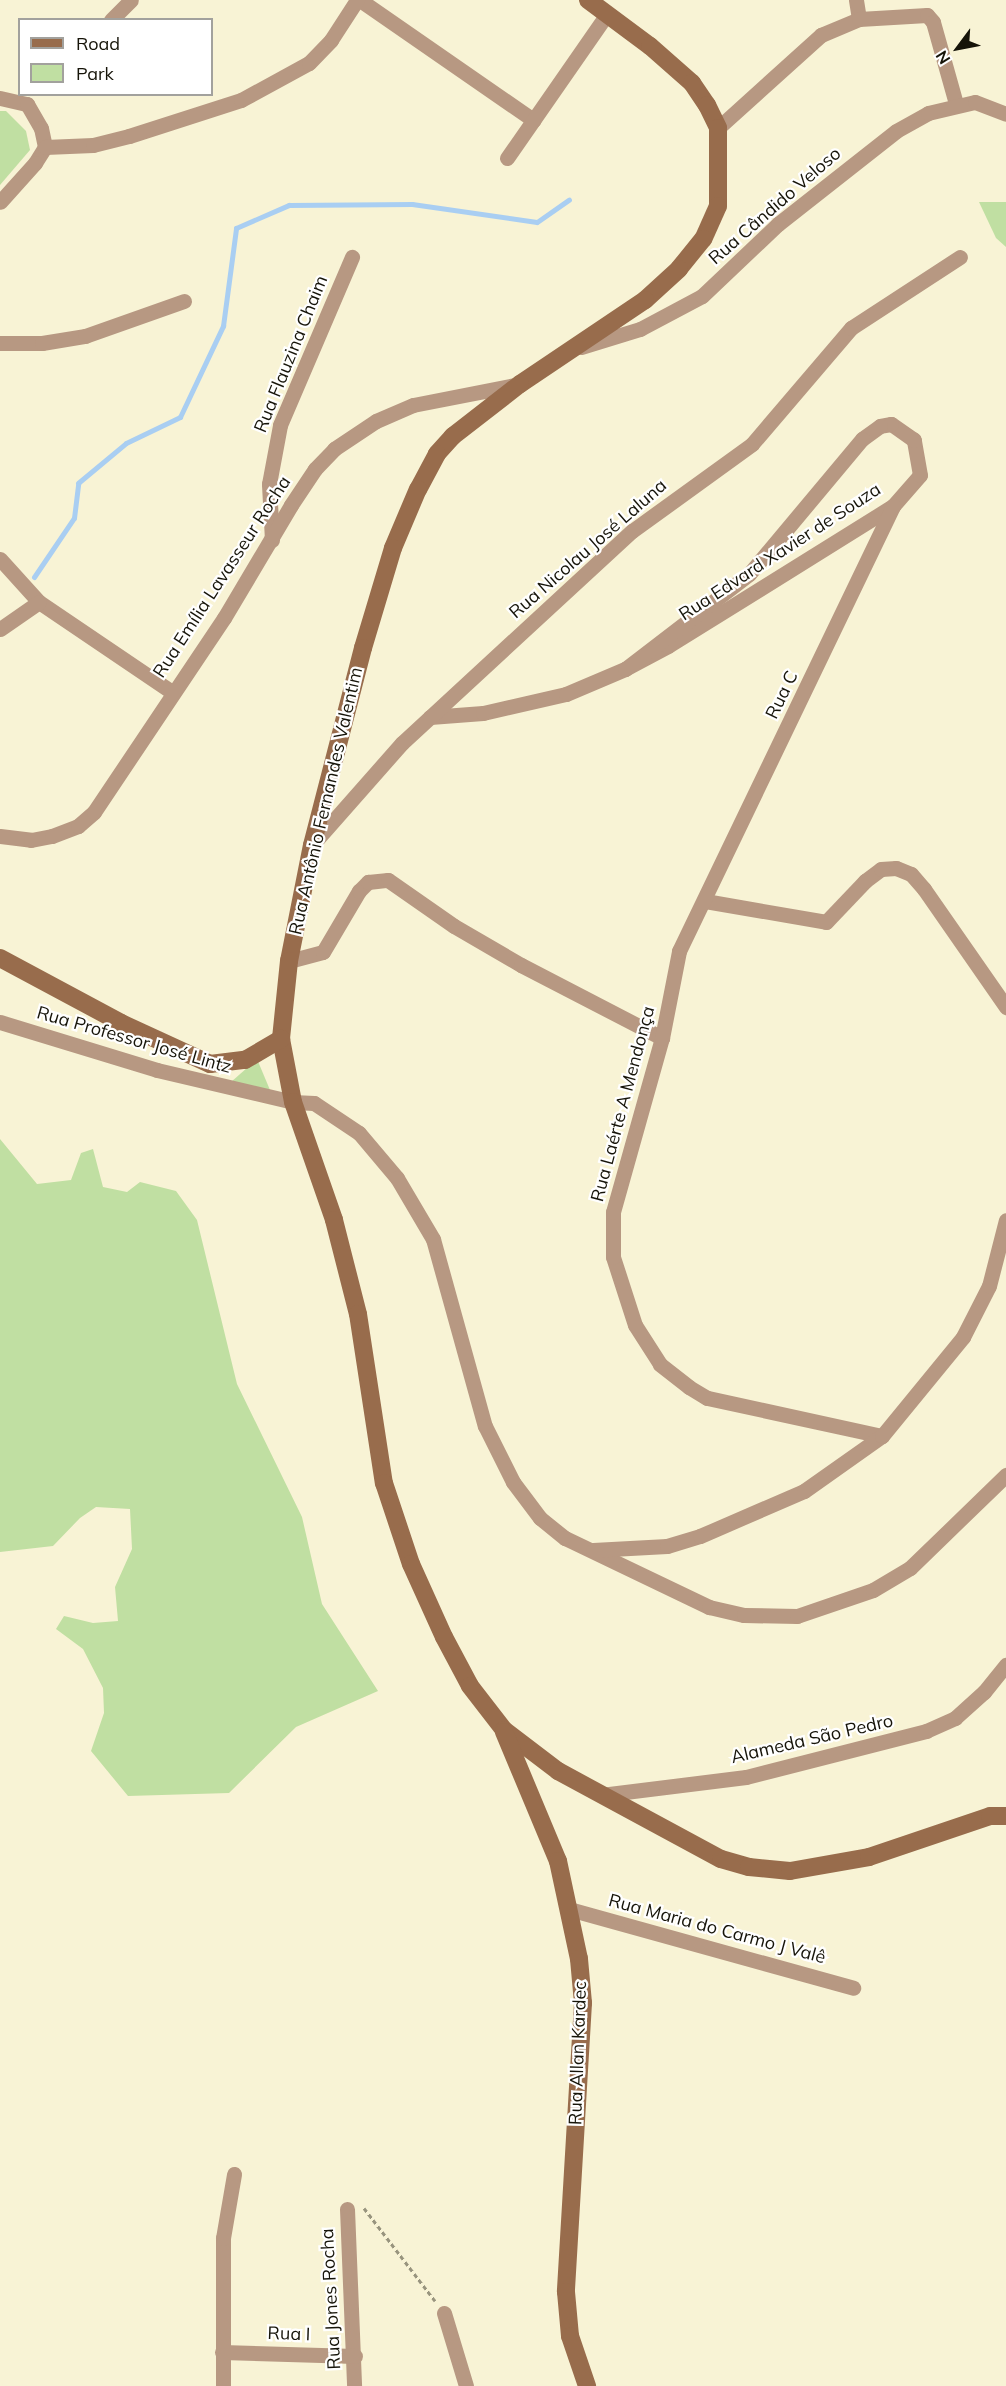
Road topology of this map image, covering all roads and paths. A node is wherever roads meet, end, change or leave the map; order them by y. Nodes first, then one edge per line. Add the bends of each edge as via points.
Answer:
1 (130, 0) edge
2 (359, 0) edge
3 (588, 0) edge
4 (856, 0) edge
5 (607, 14) junction
6 (113, 18) edge
7 (859, 19) junction
8 (0, 98) edge
9 (32, 99) edge
10 (956, 104) junction
11 (1006, 114) edge
12 (533, 120) junction
13 (718, 128) junction
14 (45, 147) junction
15 (507, 158) dead end
16 (0, 202) edge
17 (352, 257) dead end
18 (960, 257) dead end
19 (184, 301) dead end
20 (0, 343) edge
21 (569, 350) junction
22 (520, 384) junction
23 (893, 506) junction
24 (272, 540) junction
25 (0, 559) edge
26 (39, 602) junction
27 (0, 629) edge
28 (625, 669) junction
29 (171, 692) junction
30 (430, 717) junction
31 (0, 836) edge
32 (312, 845) junction
33 (705, 901) junction
34 (0, 958) edge
35 (289, 961) junction
36 (1006, 1007) edge
37 (0, 1022) edge
38 (662, 1038) junction
39 (281, 1039) junction
40 (293, 1102) junction
41 (1006, 1220) edge
42 (882, 1436) junction
43 (1006, 1475) edge
44 (590, 1551) junction
45 (1006, 1665) edge
46 (504, 1730) junction
47 (601, 1795) junction
48 (1006, 1816) edge
49 (570, 1909) junction
50 (853, 1988) dead end
51 (234, 2174) dead end
52 (347, 2209) joint
53 (444, 2313) joint
54 (222, 2352) junction
55 (355, 2356) junction
56 (223, 2386) edge
57 (354, 2386) edge
58 (466, 2386) edge
59 (587, 2386) edge

1 - 6 street
2 - 12 street
2 - 14 street via 309,63 242,100 93,145
3 - 5 street
4 - 7 street
5 - 12 street
5 - 13 street via 692,83
7 - 10 street via 927,15 933,22
7 - 13 street via 822,35
8 - 9 street
9 - 14 street
10 - 11 street, Rua Cândido Veloso via 975,102
10 - 21 street, Rua Cândido Veloso via 928,113 896,131 778,224 702,296 640,329
12 - 15 street
13 - 21 street, Rua Antônio Fernandes Valentim via 717,206 703,239 679,269 645,300
14 - 16 street via 35,164
17 - 24 street, Rua Flauzina Chaim via 277,434 269,484
18 - 30 street, Rua Nicolau José Laluna via 851,328 752,444 632,531
19 - 20 street via 85,336 42,343
21 - 22 street, Rua Antônio Fernandes Valentim
22 - 24 street, Rua Emília Lavasseur Rocha via 413,405 376,421 334,449 315,469
22 - 32 street, Rua Antônio Fernandes Valentim via 453,436 437,454 418,489 393,548 363,648
23 - 28 street, Rua Edvard Xavier de Souza
23 - 28 street, Rua Edvard Xavier de Souza via 920,475 914,440 891,424 880,426 862,439 749,574
23 - 33 street, Rua C
24 - 29 street, Rua Emília Lavasseur Rocha
25 - 26 street
26 - 27 street
26 - 29 street
28 - 30 street, Rua Edvard Xavier de Souza via 541,701 483,713
29 - 31 street, Rua Emília Lavasseur Rocha via 94,812 78,826 31,840
30 - 32 street, Rua Nicolau José Laluna
32 - 35 street, Rua Antônio Fernandes Valentim
33 - 36 street via 826,922 865,881 881,869 896,868 911,874 924,889
33 - 38 street, Rua Laérte A Mendonça via 679,951
34 - 39 street via 120,1023 210,1064 245,1060
35 - 38 street via 323,952 359,891 368,882 388,880 454,927
35 - 39 street, Rua Antônio Fernandes Valentim
37 - 40 street, Rua Professor José Lintz via 157,1070
38 - 42 street, Rua Laérte A Mendonça via 613,1212 613,1257 634,1325 660,1364 707,1398
39 - 40 street, Rua Antônio Fernandes Valentim
40 - 44 street, Rua Professor José Lintz via 314,1103 333,1112 359,1133 397,1178 433,1239 495,1450 540,1518
40 - 46 street, Rua Antônio Fernandes Valentim via 334,1220 358,1314 384,1483 411,1564 470,1686
41 - 42 street via 989,1286 963,1337
42 - 44 street via 804,1491 700,1536 667,1546
43 - 44 street, Rua Professor José Lintz via 910,1568 873,1590 797,1616 744,1615 709,1607
45 - 47 street, Alameda São Pedro via 955,1718 926,1731 746,1777
46 - 47 street, Rua Antônio Fernandes Valentim via 558,1771
46 - 49 street, Rua Allan Kardec via 558,1861
47 - 48 street, Rua Antônio Fernandes Valentim via 721,1858 749,1867 790,1870 869,1857 990,1816
49 - 50 street, Rua Maria do Carmo J Valê
49 - 59 street, Rua Allan Kardec via 583,2003 566,2292 570,2336
51 - 54 street via 223,2238
52 - 53 path via 351,2203 359,2203 368,2211
52 - 55 street, Rua Jones Rocha
53 - 58 street
54 - 55 street, Rua I
54 - 56 street
55 - 57 street, Rua Jones Rocha

